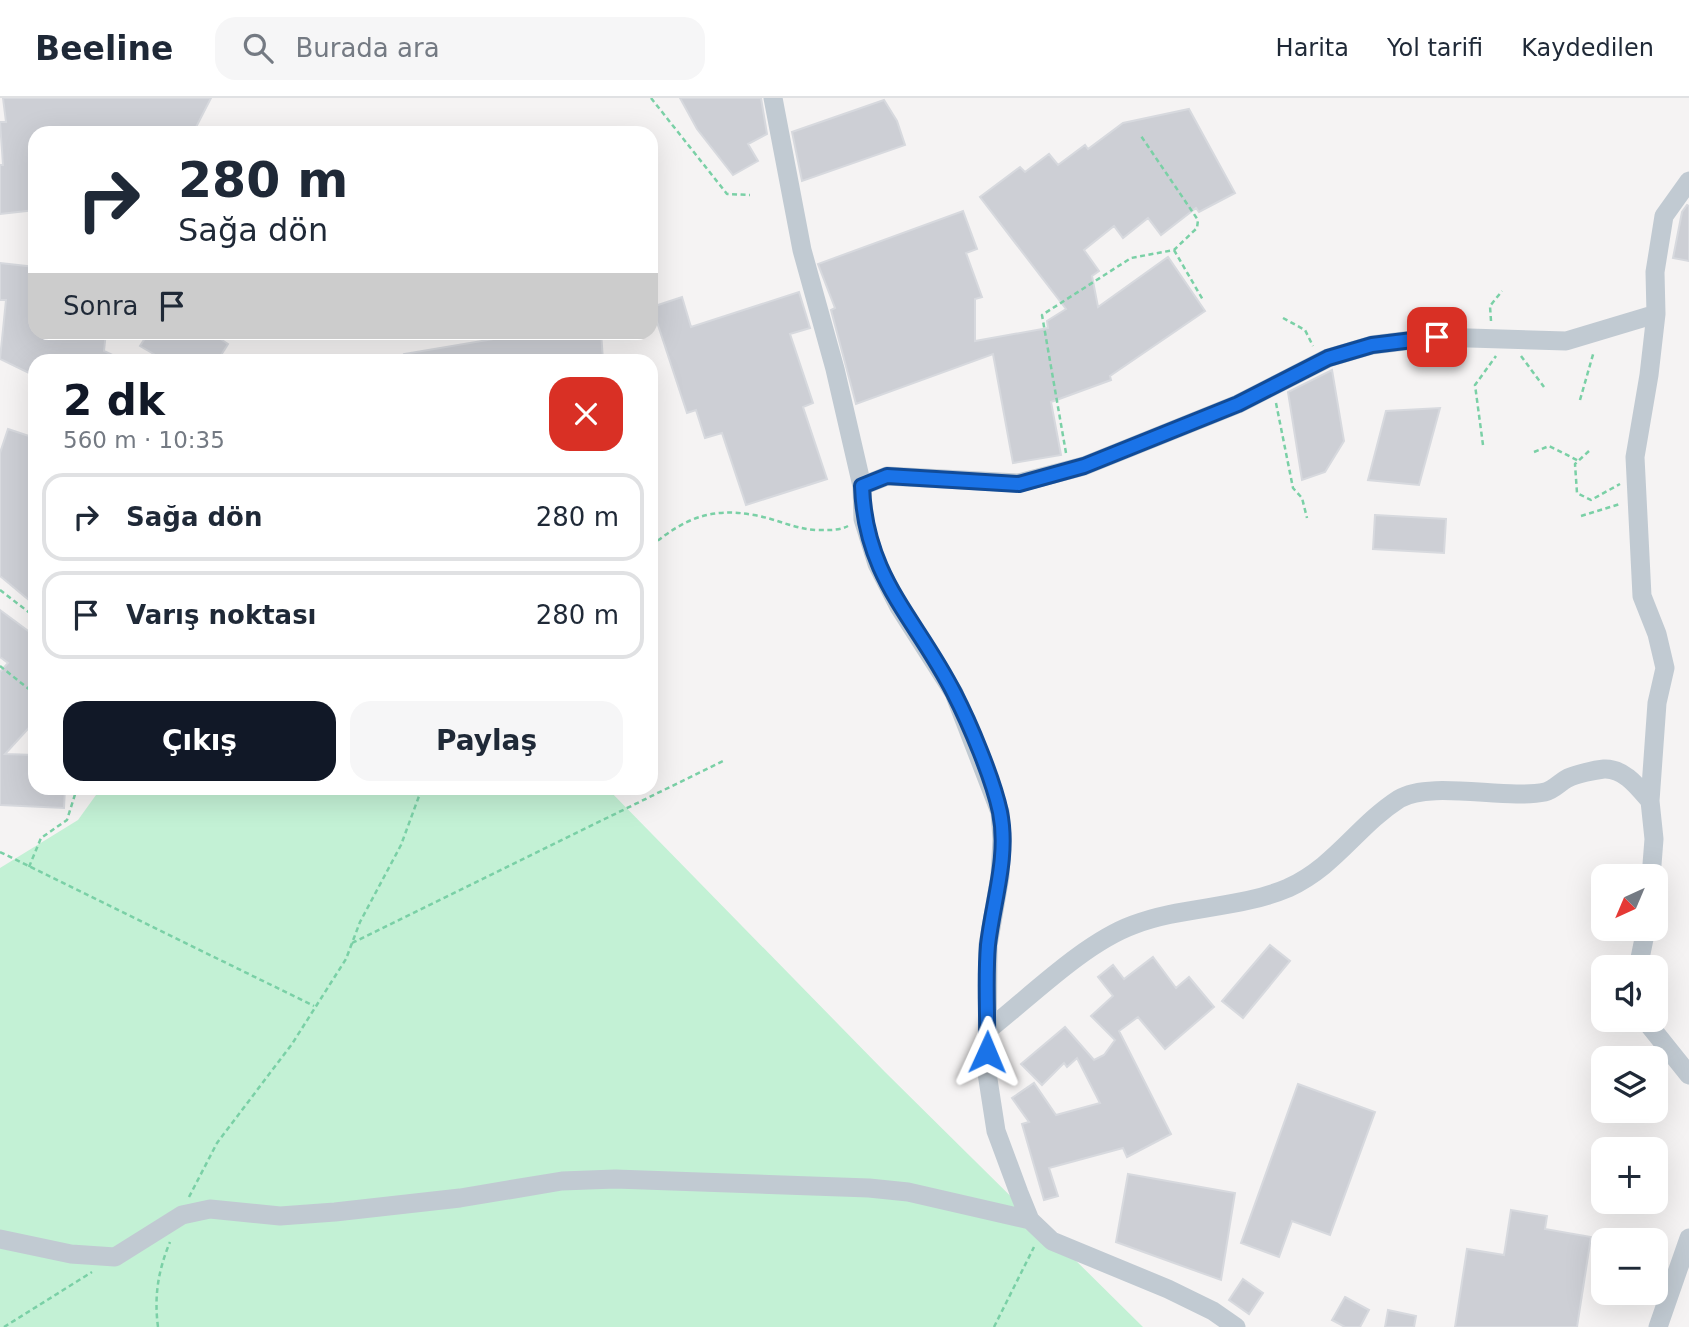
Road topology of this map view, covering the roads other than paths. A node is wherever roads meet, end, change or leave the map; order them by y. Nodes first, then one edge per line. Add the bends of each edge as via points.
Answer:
1 (773, 98) edge
2 (1689, 181) edge
3 (1656, 314) junction
4 (862, 486) junction
5 (1650, 801) junction
6 (1652, 864) edge
7 (988, 1030) junction
8 (1655, 1032) edge
9 (1689, 1075) edge
10 (1036, 1226) junction
11 (1689, 1238) edge
12 (0, 1239) edge
13 (1237, 1327) edge
14 (1658, 1327) edge

1 - 4 street via 802,250
2 - 3 street via 1664,216
3 - 4 street via 1566,341 1437,337 1385,343 1320,361 1238,404 1069,470 1019,484 887,476
3 - 5 street via 1635,457 1642,596 1665,668 1657,703
4 - 7 street via 863,519 877,564 954,693 1000,812 1002,839 988,945
5 - 6 street
5 - 7 street via 1630,778 1606,769 1568,778 1547,792 1421,790 1399,799 1331,862 1286,888 1136,924 1101,938
7 - 10 street via 990,1105 996,1131
8 - 9 street
10 - 12 street via 908,1192 615,1179 562,1181 335,1212 281,1216 210,1209 182,1215 115,1257 71,1254
10 - 13 street via 1052,1241 1179,1295
11 - 14 street

